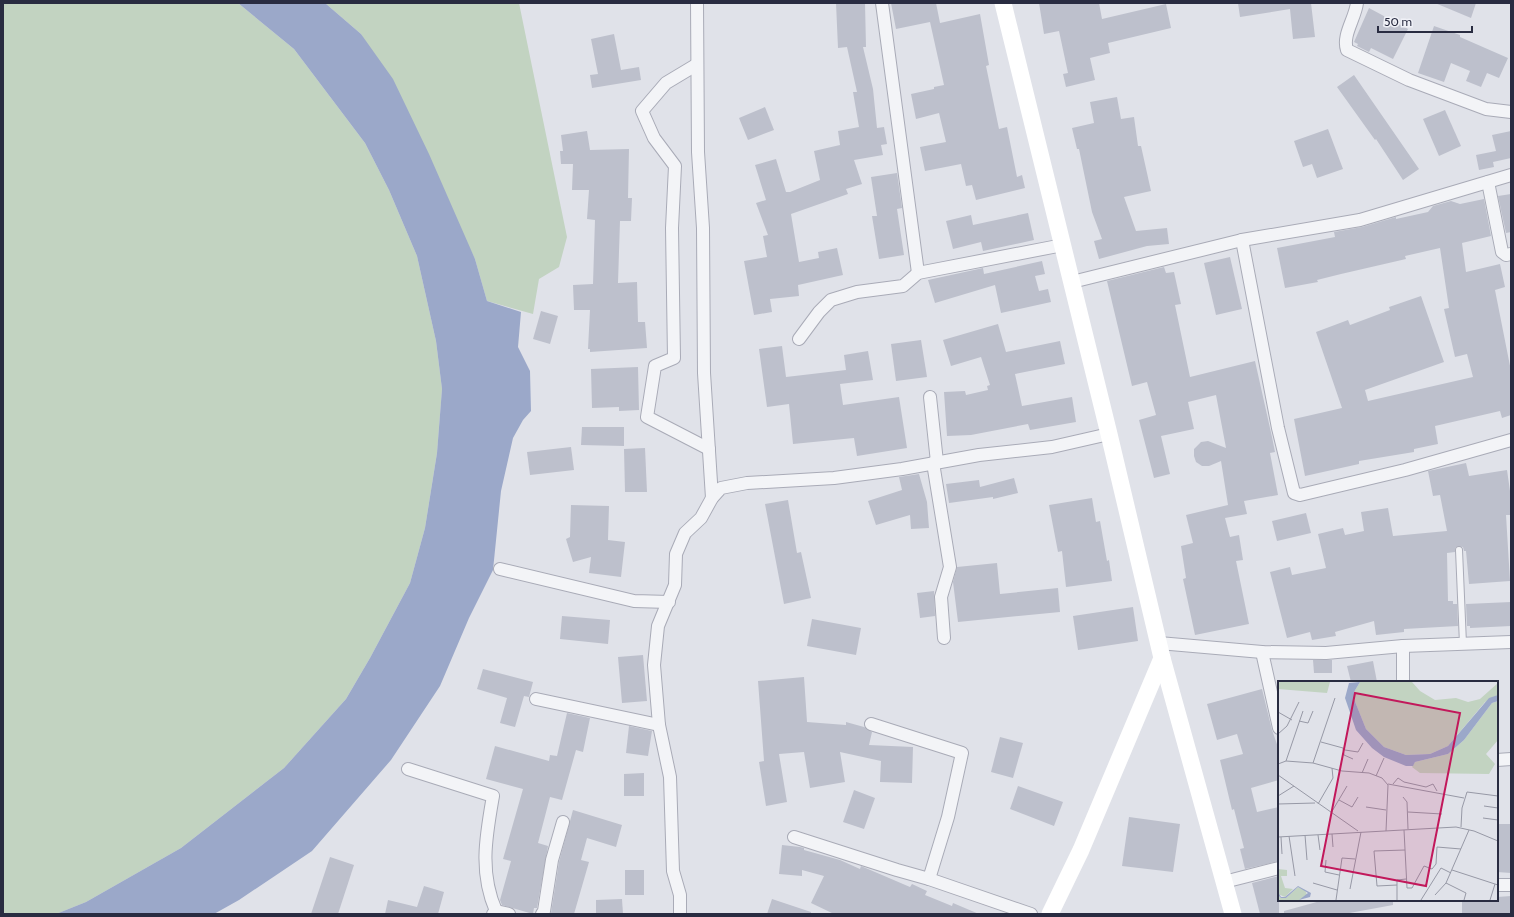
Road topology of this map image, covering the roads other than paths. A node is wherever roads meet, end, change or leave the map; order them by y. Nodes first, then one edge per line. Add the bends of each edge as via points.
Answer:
1 (697, 3) edge
2 (882, 3) edge
3 (1003, 3) edge
4 (1357, 3) edge
5 (696, 65) junction
6 (1511, 112) edge
7 (1511, 175) edge
8 (1488, 182) junction
9 (1242, 240) junction
10 (1063, 245) junction
11 (1511, 254) edge
12 (918, 273) junction
13 (1072, 282) junction
14 (799, 339) dead end
15 (930, 397) dead end
16 (1109, 434) junction
17 (1511, 440) edge
18 (709, 449) junction
19 (935, 463) junction
20 (712, 498) junction
21 (1460, 550) dead end
22 (500, 569) dead end
23 (669, 602) junction
24 (944, 638) dead end
25 (1511, 642) edge
26 (1462, 644) junction
27 (1403, 646) junction
28 (1161, 651) junction
29 (1262, 652) junction
30 (1403, 681) edge
31 (536, 699) dead end
32 (871, 724) dead end
33 (1278, 724) edge
34 (659, 725) junction
35 (1498, 760) edge
36 (1511, 760) edge
37 (408, 769) dead end
38 (563, 822) dead end
39 (794, 837) dead end
40 (1278, 868) edge
41 (929, 879) junction
42 (1224, 882) junction
43 (1498, 885) edge
44 (1511, 885) edge
45 (494, 912) edge
46 (509, 914) edge
47 (542, 914) edge
48 (680, 914) edge
49 (1031, 914) edge
50 (1050, 914) edge
51 (1233, 914) edge

1 - 5 street
2 - 12 street
3 - 10 street
4 - 6 street via 1345,44 1347,50 1409,80 1486,109
5 - 18 street via 703,228 704,374
5 - 18 street via 666,84 642,111 654,138 675,166 672,228 674,358 655,366 647,417
7 - 8 street
8 - 9 street via 1360,220
8 - 11 street via 1502,252 1506,255
9 - 13 street
9 - 17 street via 1278,428 1294,493 1300,495 1406,470
10 - 12 street
10 - 13 street
12 - 14 street via 903,286 857,292 831,300
13 - 16 street
15 - 19 street
16 - 19 street via 1052,447
16 - 28 street
18 - 20 street
19 - 20 street via 834,478 748,483 721,488
19 - 24 street via 950,567 941,597
20 - 23 street via 701,518 685,533 676,554 675,585
21 - 26 lane
22 - 23 street via 634,601
23 - 34 street via 658,626 654,665
25 - 26 street
26 - 27 street
27 - 29 street via 1326,653
27 - 30 street
28 - 29 street
28 - 42 street
28 - 50 street via 1081,850
29 - 33 street
31 - 34 street
32 - 41 street via 962,754 948,817
34 - 48 street via 670,777 673,871 680,895
35 - 36 street
37 - 45 street via 493,796 484,846 489,895
38 - 47 street via 552,860
39 - 41 street
40 - 42 street
41 - 49 street
42 - 51 street
43 - 44 street
45 - 46 street

